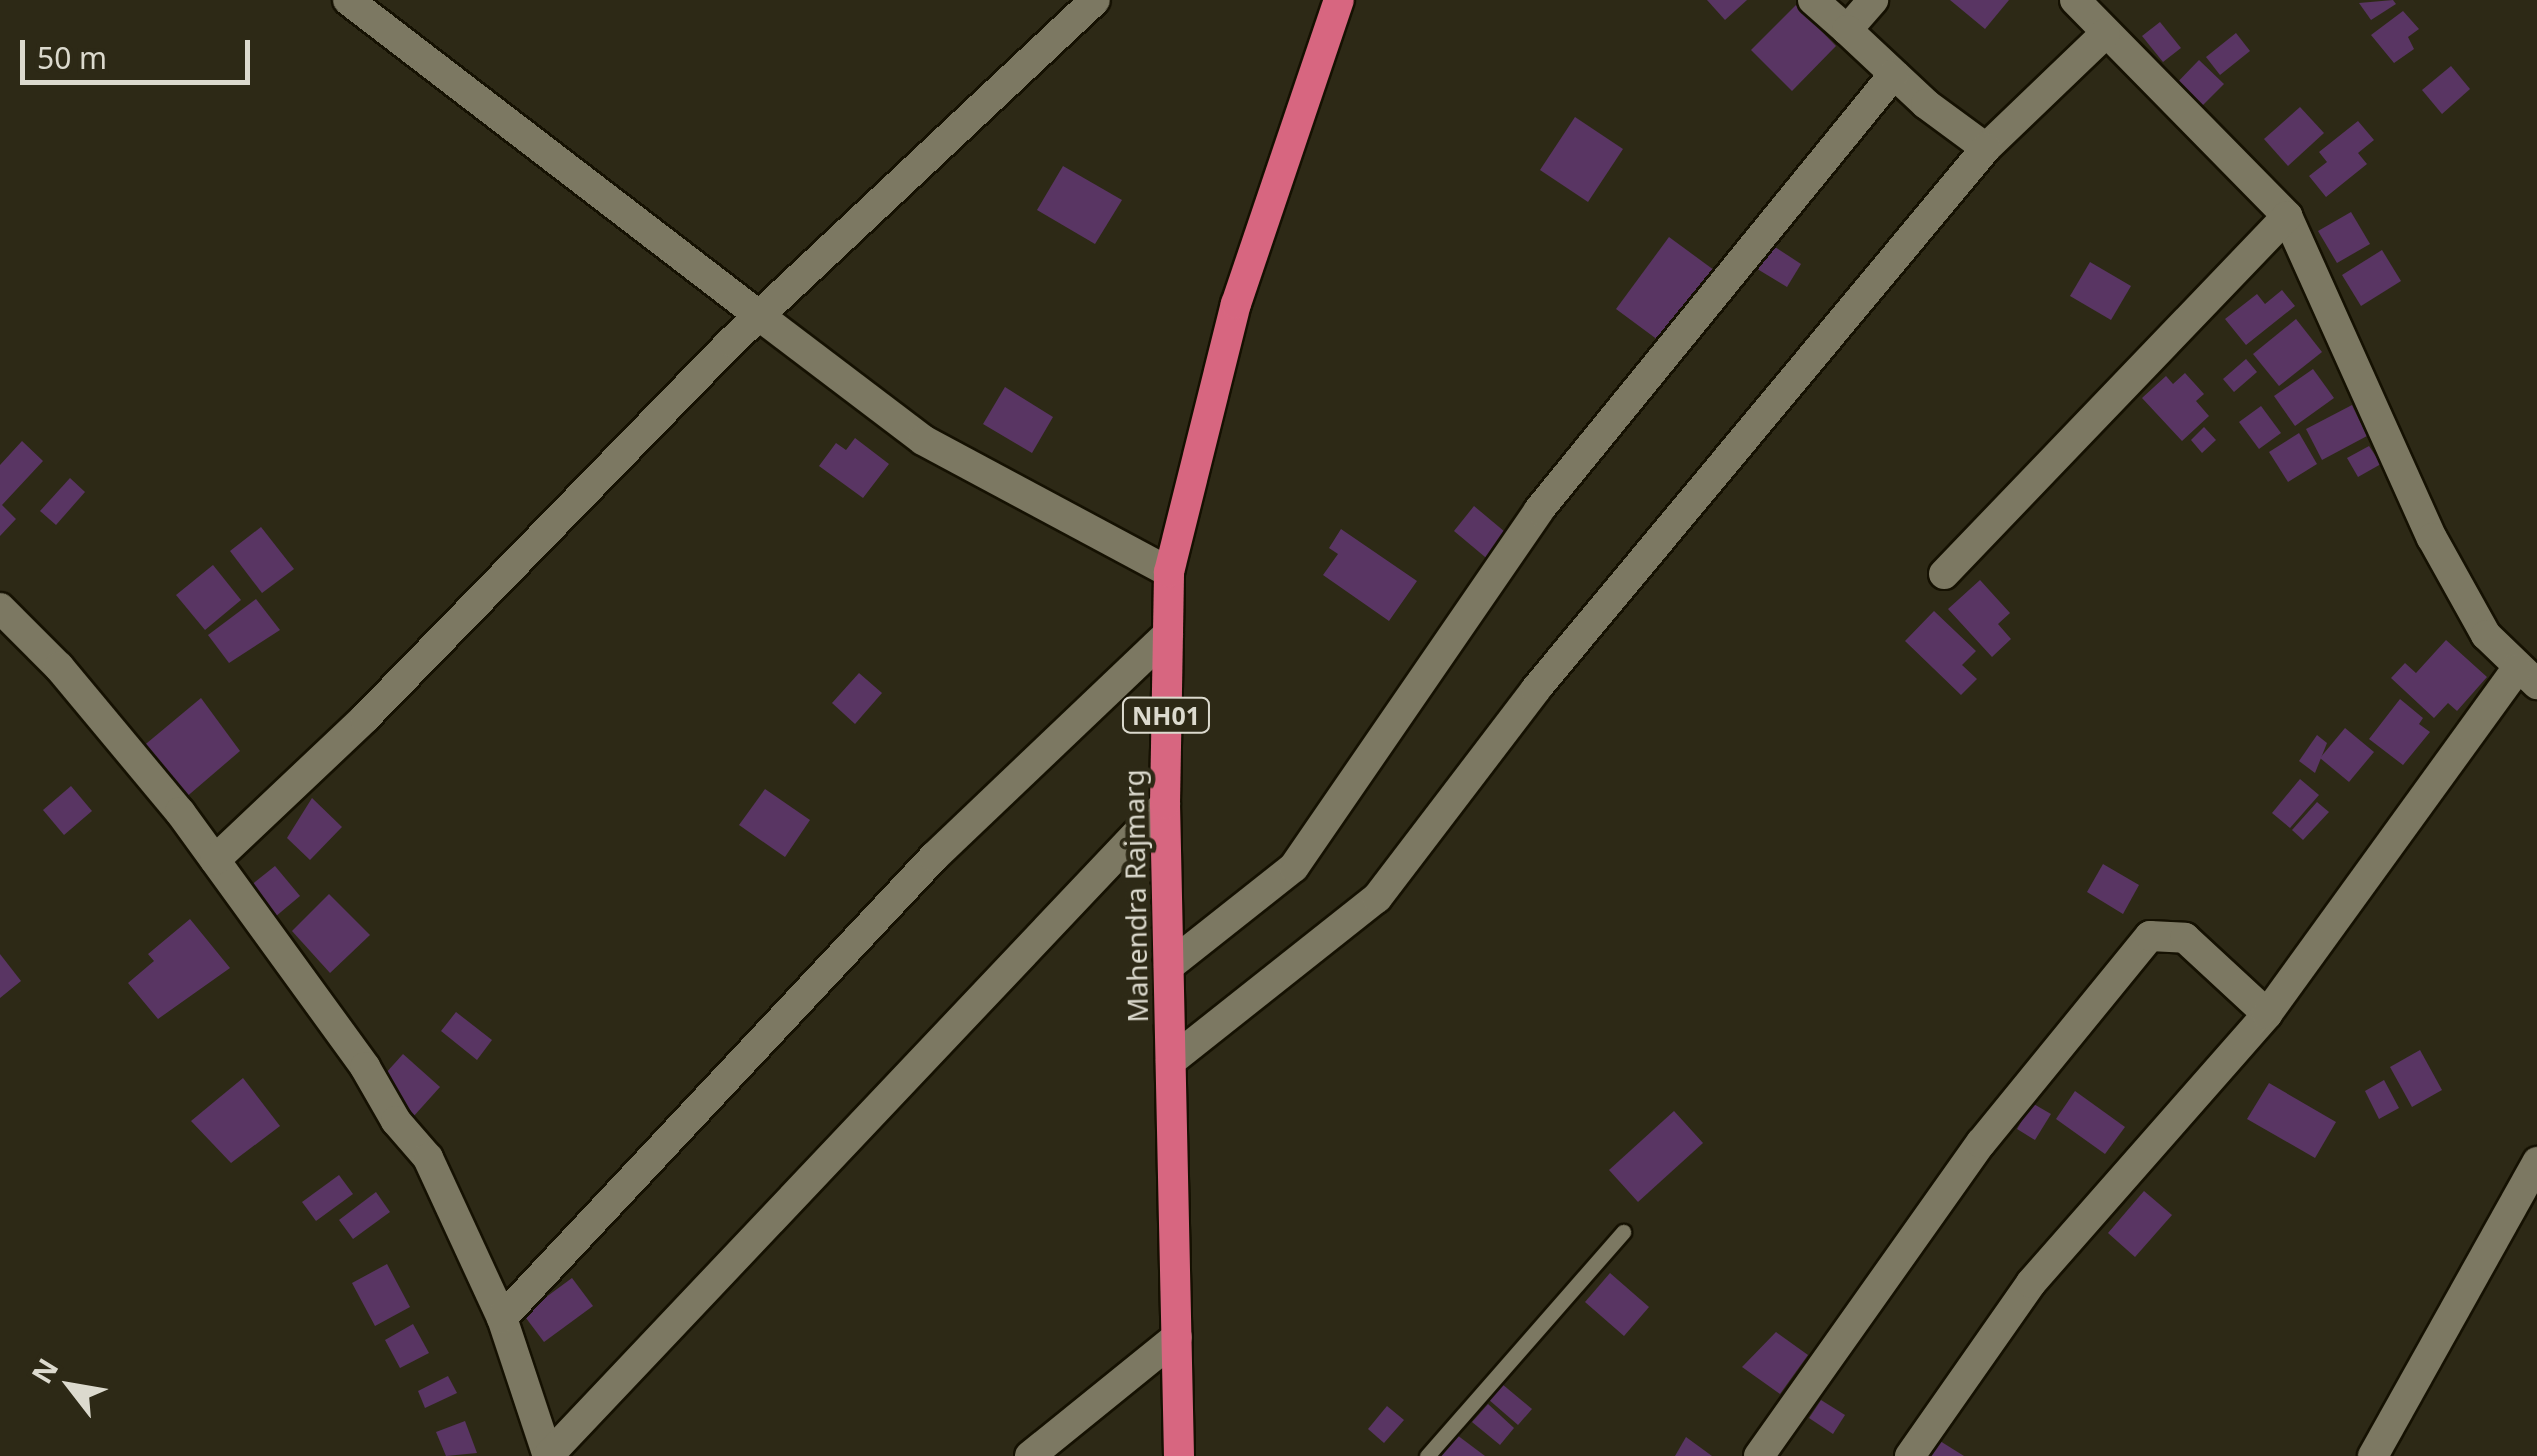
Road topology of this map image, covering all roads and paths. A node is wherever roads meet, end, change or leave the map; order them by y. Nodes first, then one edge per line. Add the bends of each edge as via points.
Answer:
1 (348, 0) edge
2 (1095, 0) edge
3 (1339, 0) edge
4 (1813, 0) edge
5 (1873, 0) edge
6 (2075, 0) edge
7 (1847, 30) junction
8 (2104, 34) junction
9 (1894, 74) junction
10 (1986, 148) junction
11 (2287, 216) junction
12 (761, 317) junction
13 (1169, 572) junction
14 (1944, 574) dead end
15 (0, 608) edge
16 (1168, 634) junction
17 (2526, 677) edge
18 (1164, 804) junction
19 (215, 860) junction
20 (1168, 966) junction
21 (2266, 1014) junction
22 (1171, 1061) junction
23 (2537, 1162) edge
24 (1623, 1232) dead end
25 (502, 1318) junction
26 (1177, 1337) junction
27 (548, 1456) edge
28 (1030, 1456) edge
29 (1180, 1456) edge
30 (1428, 1456) edge
31 (1760, 1456) edge
32 (1910, 1456) edge
33 (2373, 1456) edge

1 - 12 street
2 - 12 street
3 - 13 highway, Mahendra Rajmarg / NH01 via 1236,304
4 - 7 street
5 - 7 street
6 - 8 street
7 - 9 street
8 - 10 street
8 - 11 street
9 - 10 street
9 - 20 street via 1539,510 1294,867
10 - 22 street via 1536,690 1377,898
11 - 14 street
11 - 17 street via 2432,538 2486,635
12 - 13 street via 924,440
12 - 19 street via 365,718
13 - 16 highway, Mahendra Rajmarg / NH01
15 - 19 street via 59,668
16 - 18 highway, Mahendra Rajmarg / NH01
16 - 25 street via 934,857
17 - 21 street
18 - 20 highway, Mahendra Rajmarg / NH01
18 - 27 street
19 - 25 street via 428,1158
20 - 22 highway, Mahendra Rajmarg / NH01
21 - 31 street via 2185,938 2150,936 1980,1142
21 - 32 street via 2032,1283
22 - 26 highway, Mahendra Rajmarg / NH01
23 - 33 street
24 - 30 lane
25 - 27 street
26 - 28 street
26 - 29 highway, Mahendra Rajmarg / NH01

